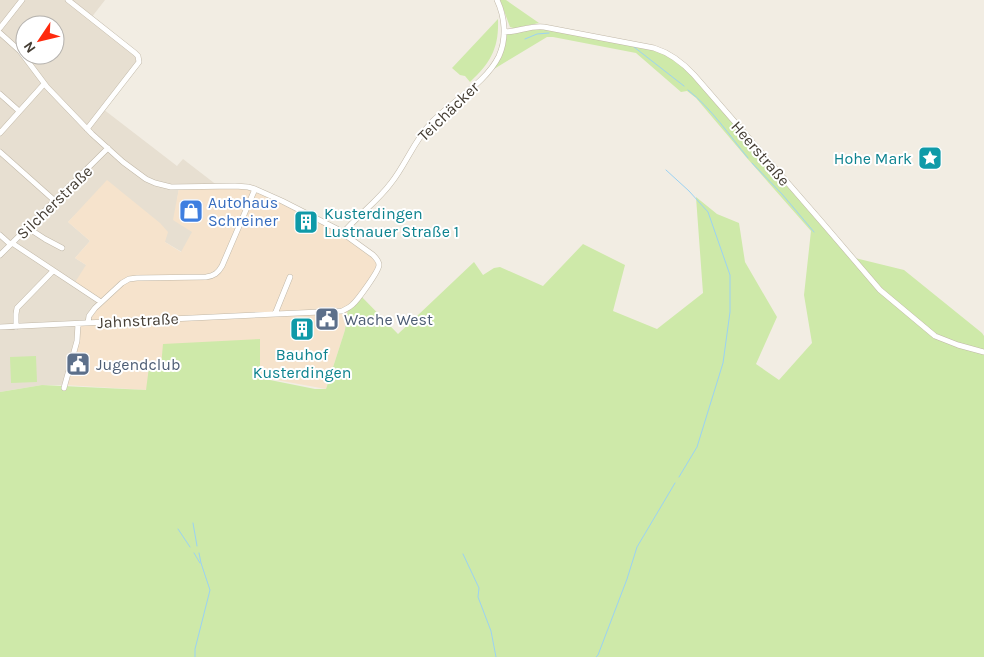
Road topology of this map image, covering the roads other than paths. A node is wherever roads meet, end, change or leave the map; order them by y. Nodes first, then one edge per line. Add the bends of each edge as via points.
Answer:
1 (22, 0) edge
2 (68, 0) edge
3 (496, 0) edge
4 (0, 28) edge
5 (504, 32) junction
6 (0, 33) edge
7 (44, 84) junction
8 (0, 94) edge
9 (19, 111) junction
10 (87, 128) junction
11 (0, 133) edge
12 (108, 148) junction
13 (0, 152) edge
14 (256, 190) junction
15 (55, 201) junction
16 (28, 228) junction
17 (343, 233) junction
18 (0, 235) edge
19 (11, 244) junction
20 (62, 248) dead end
21 (0, 255) edge
22 (53, 271) junction
23 (290, 277) dead end
24 (101, 302) junction
25 (275, 314) junction
26 (88, 323) junction
27 (78, 324) junction
28 (0, 327) edge
29 (16, 327) junction
30 (984, 352) edge
31 (64, 388) dead end

1 - 4 street
2 - 10 street via 136,53 139,59
3 - 5 street, Teichäcker
5 - 17 street, Teichäcker via 500,51 489,71 430,124 389,186
5 - 30 street, Heerstraße via 544,27 654,48 676,59 700,82 880,290 935,336
6 - 7 street via 23,54
7 - 9 street
7 - 10 street
8 - 9 street
9 - 11 street
10 - 12 street
12 - 14 street via 142,176 168,187 235,186
12 - 15 street, Silcherstraße
13 - 15 street
14 - 17 street
14 - 24 street via 218,273 211,277 133,278 122,283
15 - 16 street, Silcherstraße
16 - 19 street, Silcherstraße
16 - 20 street
17 - 25 street, Jahnstraße via 373,255 379,264 354,304 342,311
18 - 19 street
19 - 21 street, Silcherstraße
19 - 22 street
22 - 24 street
22 - 29 street via 17,308
23 - 25 street
24 - 26 street via 91,312
25 - 26 street, Jahnstraße
26 - 27 street, Jahnstraße
27 - 29 street, Jahnstraße
27 - 31 street via 77,341
28 - 29 street, Jahnstraße

